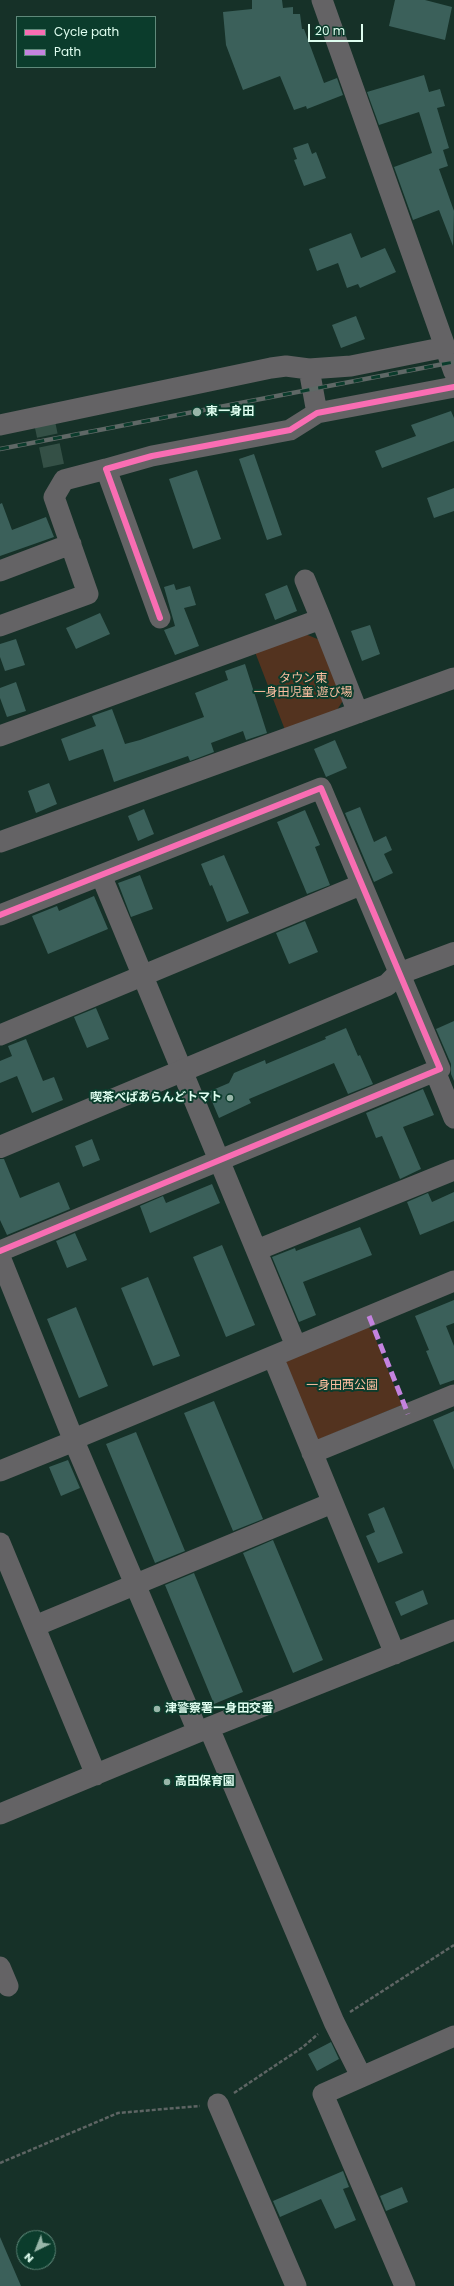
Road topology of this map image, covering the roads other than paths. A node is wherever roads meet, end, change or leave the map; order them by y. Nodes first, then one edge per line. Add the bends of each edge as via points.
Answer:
1 (322, 0) edge
2 (449, 350) edge
3 (309, 369) junction
4 (454, 372) edge
5 (454, 387) edge
6 (317, 413) junction
7 (0, 425) edge
8 (106, 469) junction
9 (71, 544) junction
10 (0, 571) edge
11 (305, 580) dead end
12 (160, 618) dead end
13 (321, 619) junction
14 (0, 626) edge
15 (454, 678) edge
16 (358, 713) junction
17 (0, 736) edge
18 (0, 842) edge
19 (101, 875) junction
20 (360, 885) junction
21 (0, 915) edge
22 (454, 953) edge
23 (398, 974) junction
24 (142, 976) junction
25 (0, 1035) edge
26 (182, 1071) junction
27 (435, 1071) junction
28 (454, 1118) edge
29 (0, 1147) edge
30 (219, 1160) junction
31 (454, 1170) edge
32 (257, 1250) junction
33 (0, 1251) edge
34 (0, 1257) edge
35 (454, 1281) edge
36 (296, 1346) junction
37 (273, 1357) junction
38 (454, 1395) edge
39 (74, 1440) junction
40 (312, 1453) junction
41 (0, 1471) edge
42 (332, 1503) junction
43 (0, 1543) edge
44 (136, 1584) junction
45 (35, 1626) junction
46 (454, 1630) edge
47 (395, 1654) junction
48 (203, 1730) junction
49 (96, 1775) junction
50 (0, 1814) edge
51 (0, 1967) edge
52 (8, 1986) dead end
53 (454, 2036) edge
54 (361, 2076) junction
55 (218, 2104) road end
56 (296, 2286) edge
57 (406, 2286) edge

1 - 2 street
2 - 3 street via 351,366
2 - 4 street
3 - 6 street
3 - 7 street via 286,366 271,368
5 - 6 street
6 - 8 street via 290,430 152,456
8 - 9 street via 59,476 54,497
8 - 12 street
9 - 10 street
9 - 14 street via 88,594
11 - 13 street
13 - 16 street
13 - 17 street
15 - 16 street
16 - 18 street
19 - 20 street via 321,788
19 - 21 street
19 - 24 street
20 - 23 street
20 - 24 street
22 - 23 street
23 - 26 street via 386,985
23 - 27 street via 440,1069
24 - 25 street
24 - 26 street
26 - 29 street
26 - 30 street
27 - 28 street
27 - 30 street
30 - 32 street
30 - 33 street
31 - 32 street
32 - 36 street
34 - 39 street
35 - 36 street
36 - 37 street
37 - 39 street
37 - 40 street
38 - 40 street
39 - 41 street
39 - 44 street
40 - 42 street
42 - 44 street
42 - 47 street
43 - 45 street
44 - 45 street
44 - 48 street
45 - 49 street
46 - 47 street
47 - 48 street
48 - 49 street
48 - 54 street via 334,2022
49 - 50 street
51 - 52 street
53 - 54 street
54 - 57 street via 358,2080 323,2094
55 - 56 street

